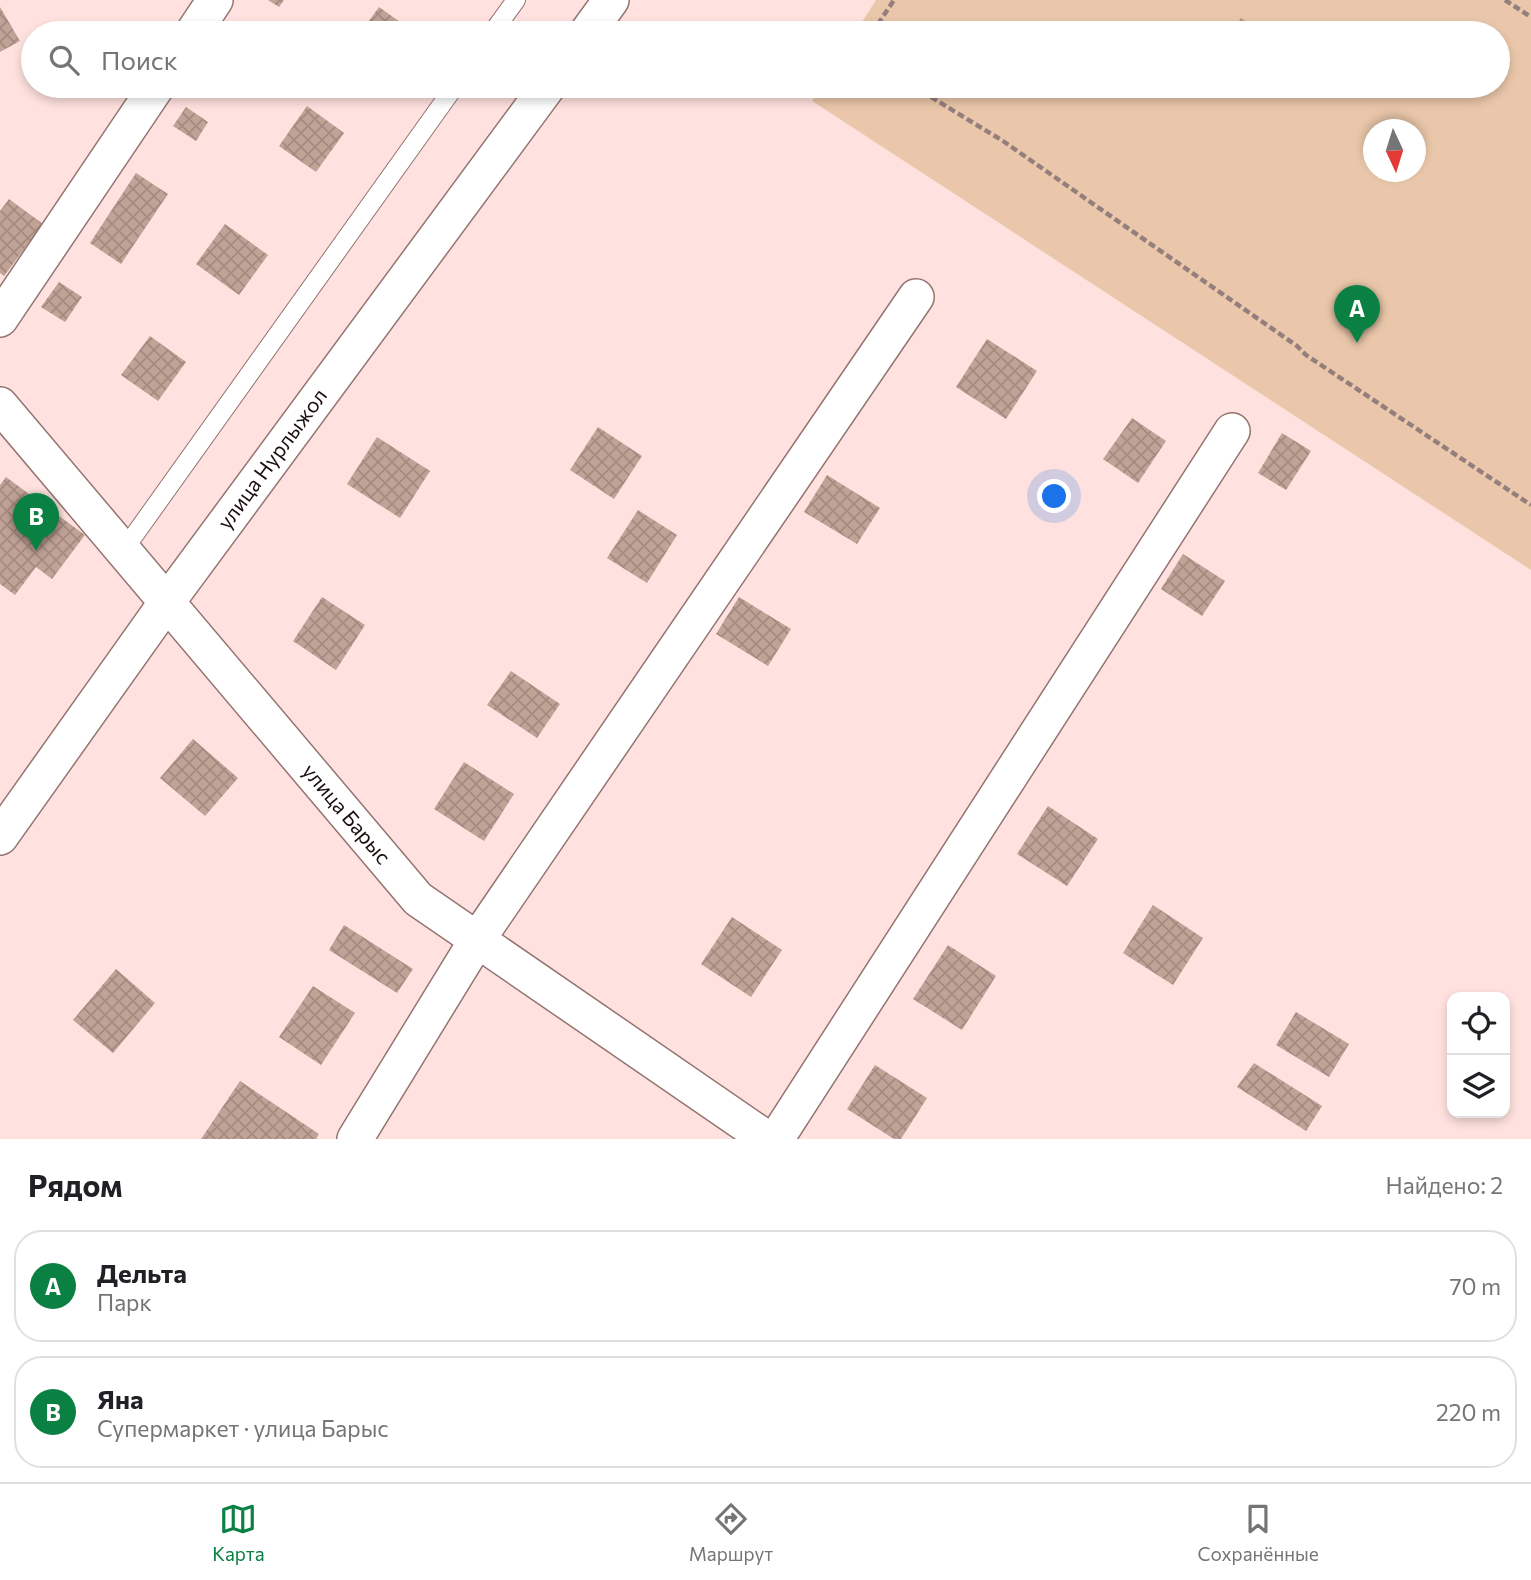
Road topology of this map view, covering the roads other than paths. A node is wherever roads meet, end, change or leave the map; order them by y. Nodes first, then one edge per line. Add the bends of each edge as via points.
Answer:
1 (215, 0) edge
2 (516, 0) edge
3 (611, 0) edge
4 (201, 21) edge
5 (501, 21) edge
6 (596, 21) edge
7 (149, 98) edge
8 (446, 98) edge
9 (539, 98) edge
10 (916, 297) dead end
11 (0, 319) edge
12 (0, 405) edge
13 (1232, 431) dead end
14 (123, 551) junction
15 (167, 602) junction
16 (0, 837) edge
17 (477, 940) junction
18 (355, 1139) edge
19 (767, 1139) edge
20 (776, 1139) edge

1 - 4 street
2 - 5 lane
3 - 6 street
7 - 11 street
8 - 14 lane
9 - 15 street, улица Нурлыжол
10 - 17 street
12 - 14 street, улица Барыс
13 - 20 street
14 - 15 street, улица Барыс
15 - 16 street, улица Нурлыжол
15 - 17 street, улица Барыс via 418,899
17 - 18 street
17 - 19 street, улица Барыс

